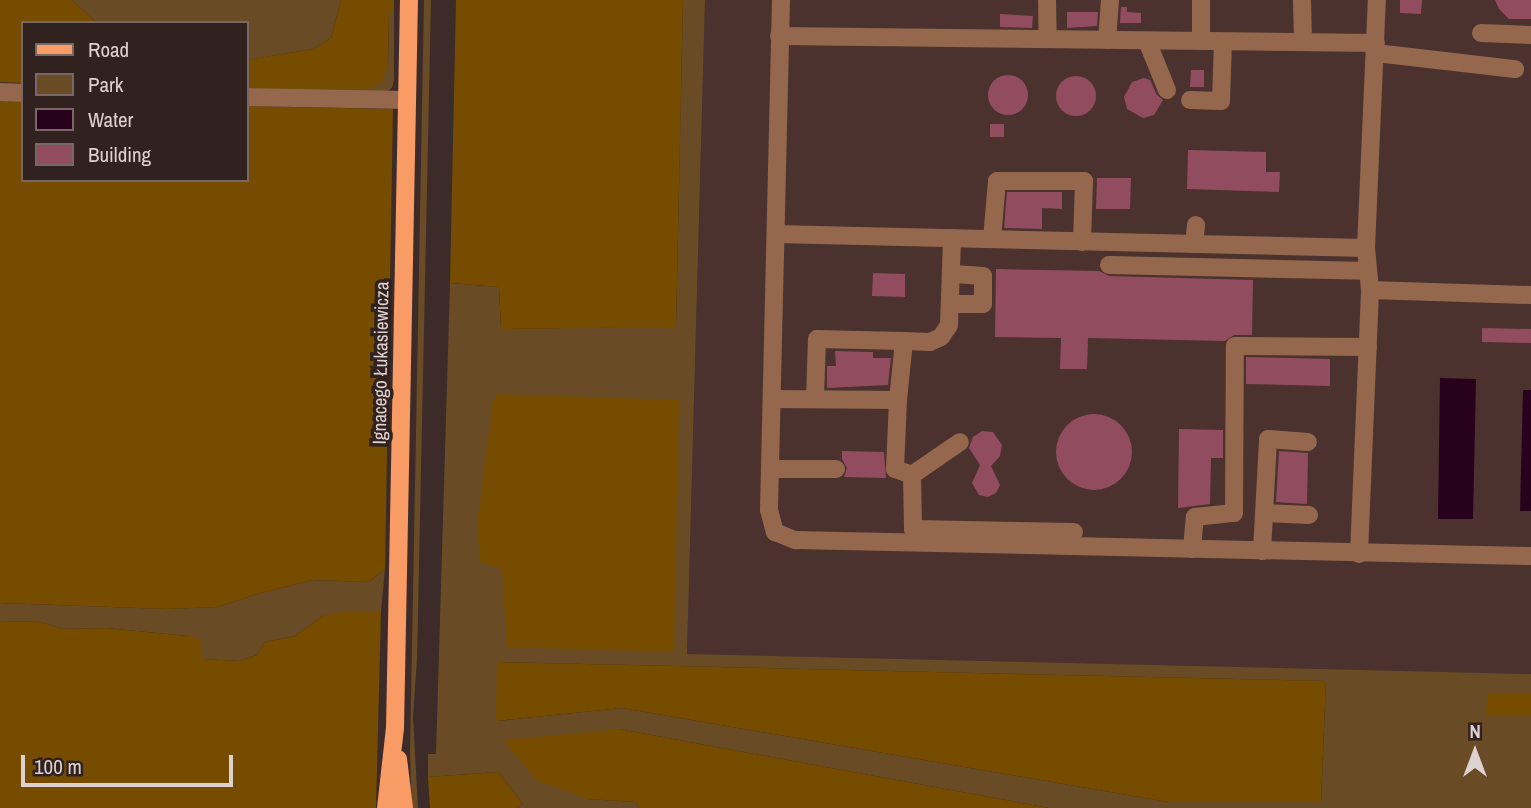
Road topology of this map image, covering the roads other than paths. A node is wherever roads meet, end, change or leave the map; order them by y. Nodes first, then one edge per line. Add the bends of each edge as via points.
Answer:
1 (409, 0) edge
2 (781, 0) edge
3 (1047, 0) edge
4 (1110, 0) edge
5 (1201, 0) edge
6 (1302, 0) edge
7 (1377, 0) edge
8 (1481, 33) dead end
9 (1531, 35) edge
10 (779, 36) junction
11 (1048, 40) junction
12 (1107, 40) junction
13 (1147, 41) junction
14 (1201, 41) junction
15 (1223, 42) junction
16 (1303, 42) junction
17 (1376, 48) junction
18 (1515, 69) dead end
19 (1167, 90) dead end
20 (0, 92) edge
21 (21, 93) edge
22 (248, 97) edge
23 (407, 100) junction
24 (1190, 100) dead end
25 (1196, 225) dead end
26 (776, 234) junction
27 (952, 238) junction
28 (992, 239) junction
29 (1082, 242) junction
30 (1195, 244) junction
31 (1366, 248) junction
32 (1109, 265) dead end
33 (1368, 271) junction
34 (951, 274) junction
35 (1370, 290) junction
36 (1531, 295) edge
37 (950, 304) junction
38 (904, 341) junction
39 (1368, 347) junction
40 (772, 399) junction
41 (815, 399) junction
42 (898, 400) junction
43 (960, 442) dead end
44 (1308, 442) dead end
45 (770, 469) junction
46 (836, 469) dead end
47 (912, 475) junction
48 (1264, 513) junction
49 (1309, 515) dead end
50 (1074, 532) dead end
51 (1192, 550) junction
52 (1262, 551) junction
53 (1359, 554) junction
54 (1531, 556) edge
55 (395, 728) junction
56 (386, 808) edge
57 (404, 808) edge

1 - 23 main road, Ignacego Łukasiewicza
2 - 10 street
3 - 11 street
4 - 12 street
5 - 14 street
6 - 16 street
7 - 17 street
8 - 9 street
10 - 11 street
10 - 26 street
11 - 12 street
12 - 13 street
13 - 14 street
13 - 19 street
14 - 15 street
15 - 16 street
15 - 24 street via 1221,101
16 - 17 street
17 - 18 street
17 - 31 street
20 - 21 street
22 - 23 street
23 - 55 main road, Ignacego Łukasiewicza
25 - 30 street
26 - 27 street
26 - 40 street
27 - 28 street
27 - 34 street
28 - 29 street
28 - 29 street via 997,181 1084,181
29 - 30 street
30 - 31 street
31 - 33 street
32 - 33 street
33 - 35 street
34 - 37 street
34 - 37 street via 983,276 983,304
35 - 36 street
35 - 39 street
37 - 38 street via 949,326 942,337 930,342
38 - 41 street via 817,339
38 - 42 street
39 - 51 street via 1235,346 1234,513 1195,517
39 - 53 street
40 - 41 street
40 - 45 street
41 - 42 street
42 - 47 street via 895,469
43 - 47 street
44 - 48 street via 1268,439
45 - 46 street
45 - 51 street via 769,510 775,532 795,540
47 - 50 street via 914,529
48 - 49 street
48 - 52 street
51 - 52 street
52 - 53 street
53 - 54 street
55 - 56 main road, Ignacego Łukasiewicza
55 - 57 main road, Ignacego Łukasiewicza

